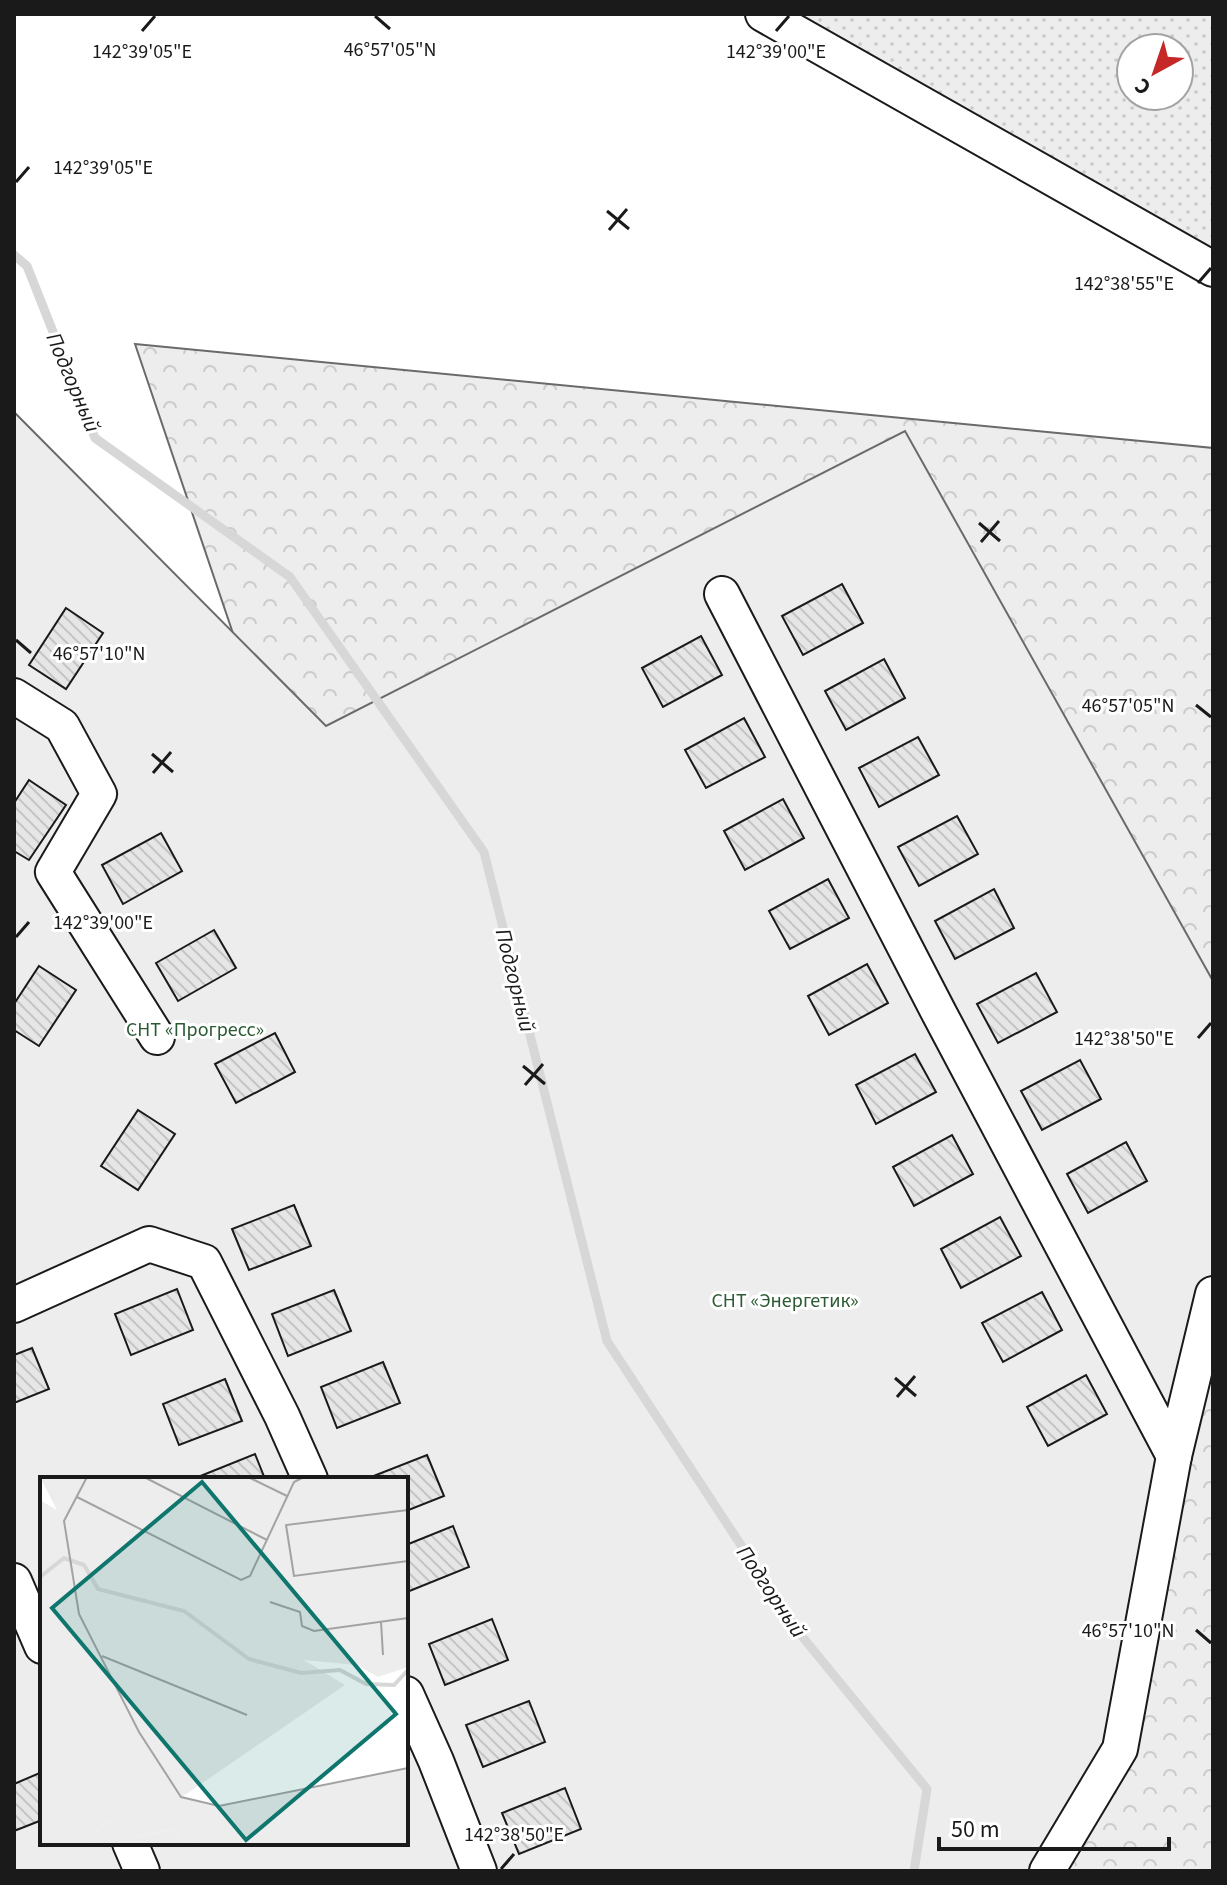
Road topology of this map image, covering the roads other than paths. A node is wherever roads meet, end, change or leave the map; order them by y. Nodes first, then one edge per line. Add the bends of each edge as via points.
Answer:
1 (763, 14) edge
2 (1213, 269) edge
3 (722, 594) dead end
4 (14, 696) edge
5 (157, 1037) dead end
6 (1213, 1294) edge
7 (14, 1305) edge
8 (1174, 1456) junction
9 (309, 1477) edge
10 (14, 1581) edge
11 (40, 1641) edge
12 (408, 1698) edge
13 (131, 1845) edge
14 (142, 1871) edge
15 (479, 1871) edge
16 (1047, 1871) edge

1 - 2 street
3 - 8 street
4 - 5 street via 62,726 99,794 53,872
6 - 8 street
7 - 9 street via 149,1244 204,1262
8 - 16 street via 1120,1749
10 - 11 street
12 - 15 street
13 - 14 street

